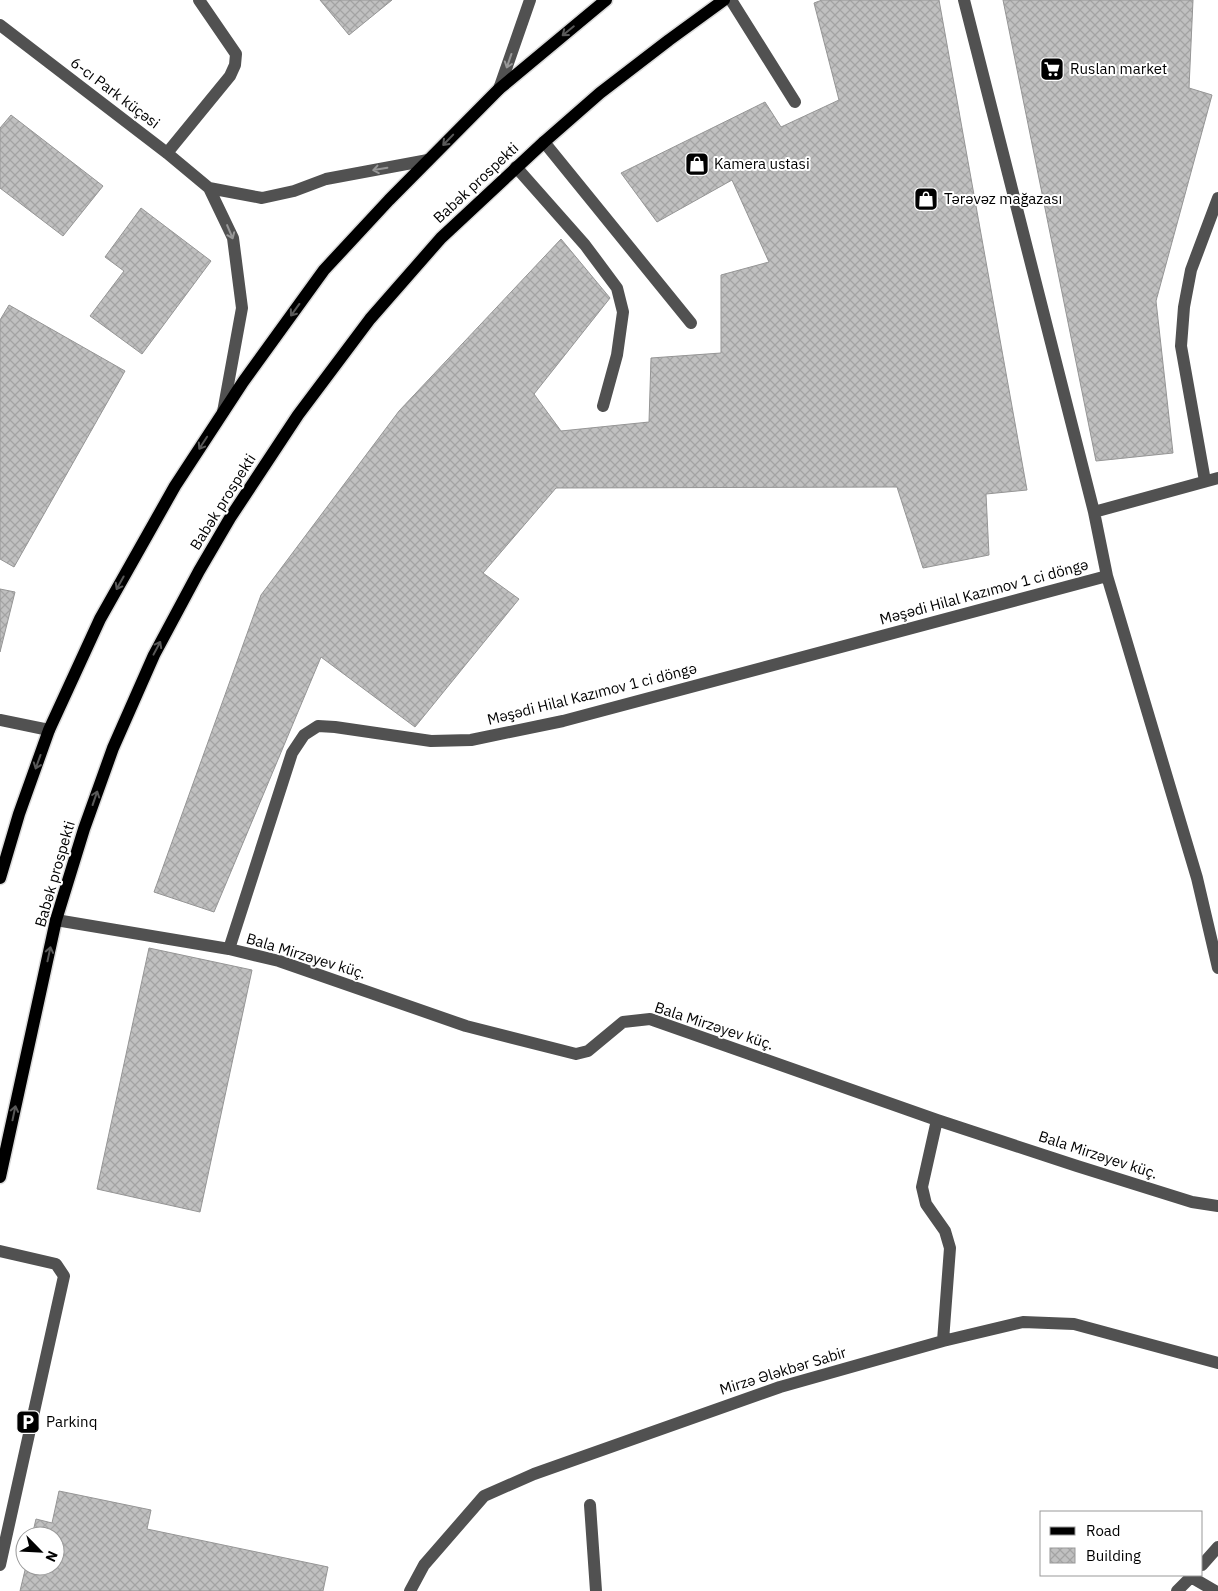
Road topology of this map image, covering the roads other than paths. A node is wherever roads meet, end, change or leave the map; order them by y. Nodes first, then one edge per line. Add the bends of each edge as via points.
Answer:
1 (199, 0) edge
2 (530, 0) edge
3 (606, 0) edge
4 (724, 0) edge
5 (731, 0) edge
6 (964, 0) edge
7 (0, 25) edge
8 (499, 89) junction
9 (795, 102) dead end
10 (544, 142) junction
11 (168, 153) junction
12 (428, 160) junction
13 (516, 167) junction
14 (209, 188) junction
15 (1218, 198) edge
16 (691, 323) dead end
17 (603, 406) dead end
18 (223, 412) junction
19 (1218, 478) edge
20 (1205, 481) junction
21 (1094, 512) junction
22 (1107, 576) junction
23 (0, 720) edge
24 (49, 730) junction
25 (0, 878) edge
26 (56, 920) junction
27 (228, 949) junction
28 (1218, 968) edge
29 (937, 1120) junction
30 (0, 1177) edge
31 (1218, 1206) edge
32 (0, 1251) edge
33 (943, 1341) junction
34 (1218, 1363) edge
35 (590, 1506) dead end
36 (1218, 1547) edge
37 (1203, 1564) edge
38 (0, 1565) edge
39 (1192, 1576) edge
40 (410, 1591) edge
41 (596, 1591) edge
42 (1177, 1591) edge
43 (1214, 1591) edge

1 - 11 street via 236,54 235,65 230,76
2 -> 8 street
3 -> 8 main road
4 - 10 main road, Babək prospekti via 600,93
5 - 9 street
6 - 21 street
7 - 11 street, 6-cı Park küçəsi
8 -> 12 main road
10 - 13 main road, Babək prospekti
10 - 16 street
11 - 14 street, 6-cı Park küçəsi
12 -> 14 street via 326,179 262,198
12 -> 18 main road via 324,270
13 - 17 street via 585,245 617,288 622,312 617,355
26 -> 13 main road, Babək prospekti via 113,748 154,655 230,518 298,414 370,319 440,238
14 -> 18 street via 234,238 242,308
15 - 20 street via 1191,270 1181,346
18 -> 24 main road via 175,486 104,611
19 - 20 street
20 - 21 street
21 - 22 street
22 - 27 street, Məşədi Hilal Kazımov 1 ci döngə via 563,721 471,740 431,741 318,726 304,735 292,753
22 - 28 street via 1197,878
23 - 24 street
24 -> 25 main road
26 - 27 street, Bala Mirzəyev küç.
30 -> 26 main road, Babək prospekti
27 - 29 street, Bala Mirzəyev küç. via 279,961 466,1026 576,1054 588,1051 623,1022 650,1019
29 - 31 street, Bala Mirzəyev küç. via 1192,1202
29 - 33 street via 922,1187 926,1204 945,1231 950,1248
32 - 38 street via 56,1264 64,1276
33 - 34 street, Mirzə Ələkbər Sabir via 1023,1322 1074,1324
33 - 40 street, Mirzə Ələkbər Sabir via 780,1387 534,1474 484,1496 424,1565
35 - 41 street
36 - 37 street
39 - 42 street
39 - 43 street

